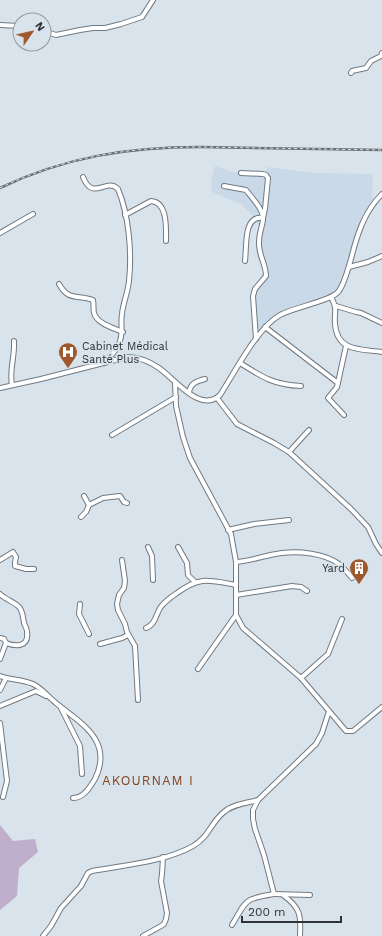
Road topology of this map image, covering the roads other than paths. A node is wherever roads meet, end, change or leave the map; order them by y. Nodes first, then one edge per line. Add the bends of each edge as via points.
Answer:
1 (153, 0) edge
2 (0, 25) edge
3 (12, 26) edge
4 (52, 35) edge
5 (382, 53) edge
6 (351, 73) dead end
7 (242, 173) dead end
8 (83, 176) dead end
9 (224, 186) dead end
10 (382, 194) edge
11 (33, 214) dead end
12 (125, 215) junction
13 (263, 218) junction
14 (0, 232) edge
15 (166, 241) dead end
16 (382, 256) edge
17 (245, 260) dead end
18 (349, 267) junction
19 (59, 284) dead end
20 (331, 297) junction
21 (336, 306) junction
22 (382, 323) edge
23 (265, 328) junction
24 (123, 332) junction
25 (256, 339) junction
26 (14, 341) dead end
27 (346, 346) junction
28 (382, 352) edge
29 (103, 363) junction
30 (240, 363) junction
31 (205, 379) dead end
32 (176, 383) junction
33 (338, 383) junction
34 (12, 385) junction
35 (301, 386) dead end
36 (0, 388) edge
37 (189, 393) junction
38 (176, 397) junction
39 (217, 398) junction
40 (344, 415) dead end
41 (309, 430) dead end
42 (112, 435) dead end
43 (289, 452) junction
44 (84, 496) dead end
45 (127, 503) dead end
46 (89, 505) junction
47 (81, 517) dead end
48 (289, 520) dead end
49 (228, 530) junction
50 (148, 547) dead end
51 (178, 547) dead end
52 (382, 553) edge
53 (0, 560) edge
54 (122, 560) dead end
55 (236, 562) junction
56 (34, 568) dead end
57 (352, 578) dead end
58 (153, 580) dead end
59 (196, 582) junction
60 (236, 585) junction
61 (307, 590) dead end
62 (236, 595) junction
63 (1, 596) edge
64 (80, 604) dead end
65 (236, 615) junction
66 (342, 619) dead end
67 (146, 628) dead end
68 (89, 634) dead end
69 (128, 634) junction
70 (0, 638) edge
71 (6, 643) junction
72 (100, 644) dead end
73 (0, 659) edge
74 (198, 668) dead end
75 (0, 676) edge
76 (6, 678) junction
77 (302, 678) junction
78 (38, 687) junction
79 (0, 690) edge
80 (36, 691) junction
81 (138, 700) dead end
82 (58, 704) junction
83 (0, 706) edge
84 (382, 707) edge
85 (330, 711) junction
86 (0, 712) edge
87 (0, 723) edge
88 (82, 774) dead end
89 (3, 797) dead end
90 (73, 798) dead end
91 (258, 800) junction
92 (163, 857) junction
93 (274, 894) junction
94 (283, 895) junction
95 (310, 895) dead end
96 (232, 925) dead end
97 (43, 936) edge
98 (143, 936) edge
99 (300, 936) edge

1 - 4 street via 142,17 105,28 86,28 56,36
2 - 3 street
5 - 6 street via 366,68
7 - 13 street via 266,175 268,178
8 - 12 street via 86,185 90,187 99,189 114,186 119,191
9 - 13 street via 246,190 260,209
10 - 18 street via 362,223
11 - 14 street
12 - 15 street via 150,201 155,202 166,220
12 - 24 street via 129,239 129,281 122,316
13 - 17 street via 254,218 248,226
13 - 25 street via 259,242 266,276 255,289 253,296
16 - 18 street
18 - 20 street via 340,290
19 - 24 street via 69,295 92,300 96,318
20 - 21 street
20 - 23 street via 285,312
21 - 22 street via 361,313
21 - 27 street via 337,334
23 - 25 street
23 - 33 street
24 - 29 street via 119,345
25 - 30 street
26 - 34 street via 10,372
27 - 28 street
27 - 33 street
29 - 32 street via 127,357 137,358 157,367
29 - 34 street
30 - 35 street via 269,381
30 - 39 street
31 - 37 street via 196,381
32 - 37 street
32 - 38 street
33 - 40 street via 328,398
34 - 36 street
37 - 39 street via 206,401
38 - 42 street
38 - 49 street via 180,426 193,466
39 - 43 street via 237,424
41 - 43 street
43 - 52 street via 368,527
44 - 46 street
45 - 46 street via 117,496 103,498
46 - 47 street
48 - 49 street
49 - 55 street
50 - 58 street via 152,556
51 - 59 street via 187,563 188,575
53 - 56 street via 13,552 16,557 15,566
54 - 69 street via 125,581 117,604
55 - 57 street via 281,553 313,555 338,563
55 - 60 street
59 - 60 street via 207,580
59 - 67 street via 163,604 153,623
60 - 62 street
61 - 62 street via 292,586
62 - 65 street
63 - 71 street via 19,607 27,634 24,643 19,646
64 - 68 street via 80,618
65 - 74 street
65 - 77 street via 249,634
66 - 77 street via 328,654
69 - 72 street via 124,638
69 - 81 street via 135,646
70 - 71 street
71 - 73 street
75 - 76 street
76 - 78 street via 29,682
76 - 79 street
77 - 85 street
78 - 80 street
78 - 82 street
80 - 82 street
80 - 83 street
82 - 88 street via 80,746
82 - 90 street via 90,730 100,752 95,778 81,796
83 - 86 street
84 - 85 street via 350,732 345,730
85 - 91 street via 316,744
87 - 89 street via 7,781
91 - 92 street via 228,809 217,819 204,838 193,846
91 - 93 street via 253,810 253,819
92 - 97 street via 88,873
92 - 98 street via 161,881 166,919 164,924
93 - 94 street
93 - 96 street via 248,900
94 - 95 street
94 - 99 street via 293,902 300,916

